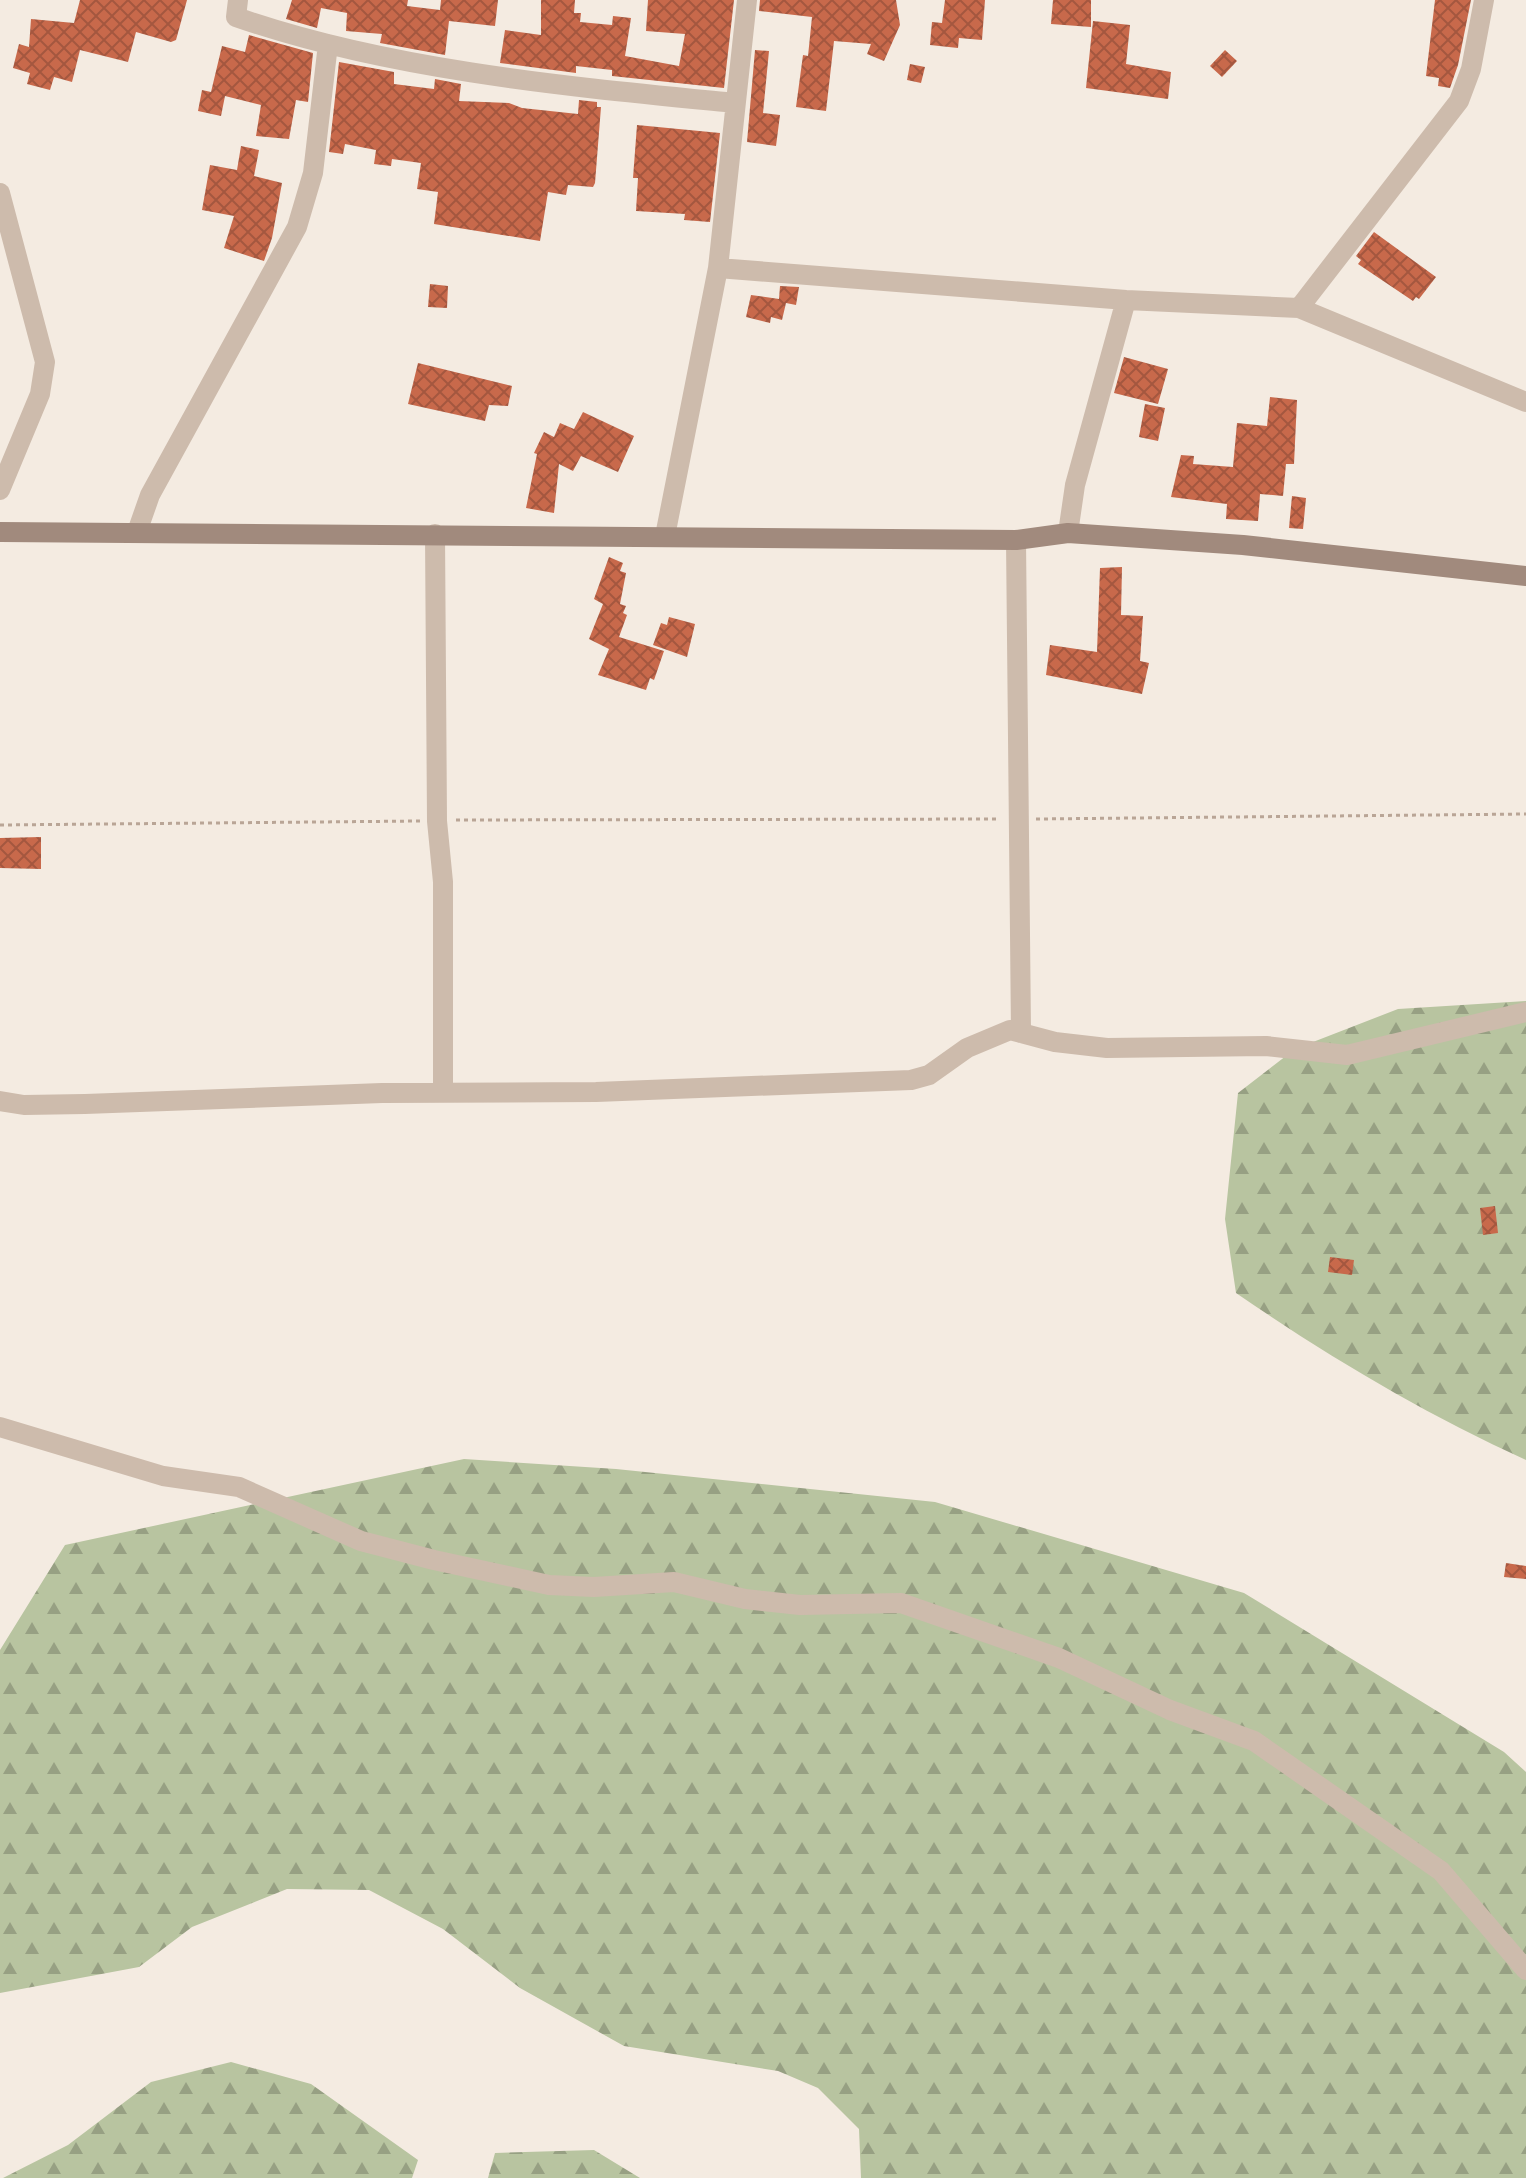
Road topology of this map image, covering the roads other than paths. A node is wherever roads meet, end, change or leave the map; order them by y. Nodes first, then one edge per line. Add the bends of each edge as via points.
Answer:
1 (238, 0) edge
2 (747, 0) edge
3 (1484, 0) edge
4 (328, 44) junction
5 (735, 103) junction
6 (0, 193) edge
7 (718, 268) junction
8 (1126, 300) junction
9 (1299, 308) junction
10 (1526, 402) edge
11 (0, 490) edge
12 (0, 532) edge
13 (137, 532) junction
14 (1068, 533) junction
15 (435, 534) junction
16 (665, 536) junction
17 (1016, 540) junction
18 (1526, 576) edge
19 (1526, 1012) edge
20 (1021, 1033) junction
21 (443, 1091) junction
22 (0, 1101) edge
23 (0, 1427) edge
24 (1526, 1970) edge

1 - 4 street via 236,17
2 - 5 street
3 - 9 street via 1459,101
4 - 5 street via 483,74
4 - 13 street via 313,173 297,227 150,495
5 - 7 street
6 - 11 street via 45,362 40,394
7 - 8 street
7 - 16 street
8 - 9 street
8 - 14 street via 1075,485
9 - 10 street
12 - 13 street
13 - 15 street
14 - 17 street
14 - 18 street
15 - 16 street
15 - 21 street
16 - 17 street
17 - 20 street
19 - 20 street via 1347,1055 1266,1046 1107,1048
20 - 21 street via 1010,1030 986,1038 929,1075 911,1080 596,1092
21 - 22 street via 85,1104
23 - 24 street via 163,1476 239,1487 361,1541 434,1560 549,1585 674,1582 800,1605 901,1603 1059,1658 1170,1710 1254,1741 1441,1871

